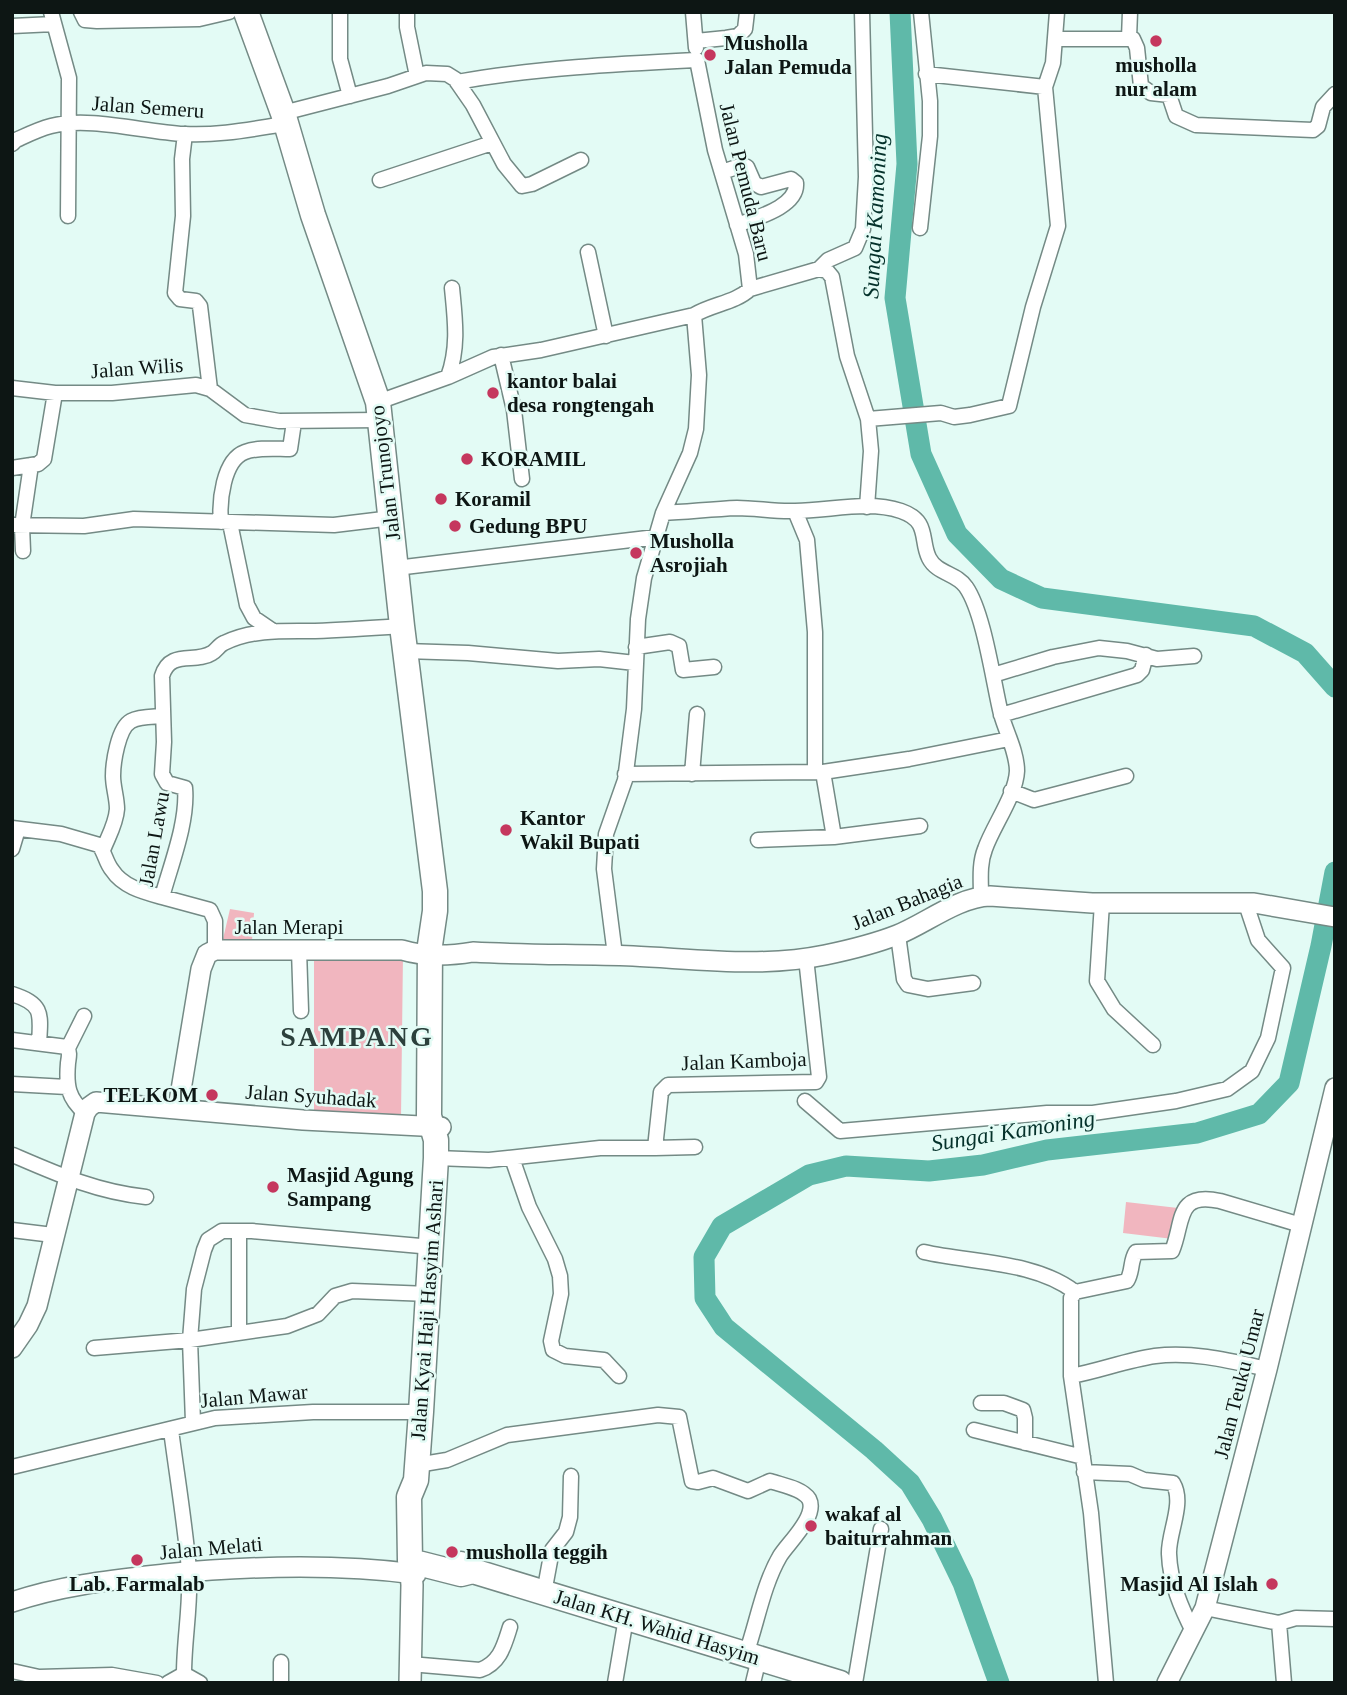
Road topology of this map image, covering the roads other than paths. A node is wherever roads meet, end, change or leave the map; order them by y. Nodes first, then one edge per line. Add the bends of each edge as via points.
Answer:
1 (81, 12) edge
2 (229, 12) edge
3 (246, 12) edge
4 (340, 12) edge
5 (407, 12) edge
6 (693, 12) edge
7 (747, 12) edge
8 (862, 12) edge
9 (921, 12) edge
10 (1057, 12) edge
11 (1130, 12) edge
12 (53, 18) edge
13 (12, 26) edge
14 (1055, 38) junction
15 (1129, 38) junction
16 (696, 41) junction
17 (697, 60) junction
18 (926, 74) junction
19 (417, 76) junction
20 (457, 82) junction
21 (1045, 88) junction
22 (1335, 94) edge
23 (350, 96) junction
24 (284, 119) junction
25 (69, 123) junction
26 (185, 134) junction
27 (14, 141) edge
28 (492, 143) junction
29 (581, 160) dead end
30 (722, 172) junction
31 (380, 180) dead end
32 (68, 216) dead end
33 (737, 225) junction
34 (920, 228) dead end
35 (588, 252) dead end
36 (819, 269) junction
37 (452, 288) dead end
38 (750, 289) junction
39 (694, 315) junction
40 (606, 336) junction
41 (501, 355) junction
42 (448, 377) junction
43 (12, 388) edge
44 (210, 389) junction
45 (55, 393) junction
46 (379, 411) junction
47 (868, 419) junction
48 (294, 422) junction
49 (31, 465) junction
50 (12, 468) edge
51 (522, 479) dead end
52 (867, 507) junction
53 (795, 511) junction
54 (663, 513) junction
55 (392, 518) junction
56 (226, 523) junction
57 (17, 526) edge
58 (656, 537) junction
59 (23, 551) dead end
60 (396, 568) junction
61 (402, 626) junction
62 (274, 631) junction
63 (636, 647) junction
64 (405, 650) junction
65 (1146, 655) junction
66 (1194, 656) dead end
67 (635, 663) junction
68 (714, 667) dead end
69 (993, 675) junction
70 (697, 714) dead end
71 (1002, 715) junction
72 (163, 716) junction
73 (1009, 739) junction
74 (819, 772) junction
75 (692, 774) junction
76 (1126, 776) dead end
77 (625, 777) junction
78 (1011, 791) junction
79 (920, 825) dead end
80 (15, 828) edge
81 (834, 836) junction
82 (758, 840) dead end
83 (12, 849) edge
84 (103, 850) junction
85 (981, 896) junction
86 (162, 897) junction
87 (1102, 902) junction
88 (1246, 904) junction
89 (1335, 917) edge
90 (898, 935) junction
91 (437, 949) junction
92 (215, 950) junction
93 (299, 950) junction
94 (615, 955) junction
95 (806, 958) junction
96 (973, 983) dead end
97 (12, 994) edge
98 (301, 1011) dead end
99 (84, 1016) dead end
100 (12, 1040) edge
101 (39, 1043) junction
102 (1153, 1045) dead end
103 (68, 1048) junction
104 (12, 1084) edge
105 (67, 1087) junction
106 (1335, 1088) edge
107 (805, 1101) dead end
108 (178, 1108) junction
109 (85, 1114) junction
110 (436, 1138) junction
111 (695, 1147) dead end
112 (655, 1148) junction
113 (13, 1155) edge
114 (1326, 1155) edge
115 (512, 1158) junction
116 (69, 1180) junction
117 (146, 1197) dead end
118 (1301, 1225) junction
119 (12, 1230) edge
120 (239, 1231) junction
121 (53, 1235) junction
122 (432, 1247) junction
123 (924, 1252) dead end
124 (1075, 1292) junction
125 (429, 1294) junction
126 (239, 1333) junction
127 (190, 1340) junction
128 (12, 1348) edge
129 (94, 1348) dead end
130 (1267, 1369) junction
131 (619, 1376) dead end
132 (1071, 1376) junction
133 (981, 1403) dead end
134 (421, 1412) junction
135 (193, 1422) junction
136 (171, 1430) junction
137 (974, 1430) dead end
138 (1025, 1443) junction
139 (1084, 1465) junction
140 (12, 1466) edge
141 (416, 1473) junction
142 (571, 1476) dead end
143 (881, 1529) dead end
144 (416, 1566) junction
145 (189, 1571) junction
146 (544, 1593) junction
147 (12, 1602) edge
148 (1205, 1608) junction
149 (626, 1618) junction
150 (1335, 1619) edge
151 (1279, 1622) junction
152 (510, 1627) dead end
153 (1194, 1633) junction
154 (752, 1656) junction
155 (281, 1662) dead end
156 (12, 1671) edge
157 (410, 1673) edge
158 (184, 1674) junction
159 (123, 1680) edge
160 (157, 1683) edge
161 (168, 1683) edge
162 (200, 1683) edge
163 (281, 1683) edge
164 (615, 1683) edge
165 (753, 1683) edge
166 (840, 1683) edge
167 (855, 1683) edge
168 (1106, 1683) edge
169 (1167, 1683) edge
170 (1284, 1683) edge

1 - 2 street via 85,20 97,21 200,19
3 - 24 highway, Jalan Trunojoyo
4 - 23 street via 340,59
5 - 19 street
6 - 16 street, Jalan Pemuda Baru
7 - 16 street via 745,29 738,36
8 - 36 street via 863,229 855,248
9 - 18 street
10 - 14 street
11 - 15 street
12 - 13 street
12 - 25 street via 69,78
14 - 15 street
14 - 21 street
15 - 22 street via 1137,48 1142,86 1150,93 1169,96 1174,114 1195,125 1313,130
16 - 17 street, Jalan Pemuda Baru
17 - 20 street via 500,74
17 - 30 street, Jalan Pemuda Baru
18 - 21 street
18 - 34 street via 930,136
19 - 20 street, Jalan Semeru via 447,74
19 - 23 street, Jalan Semeru
20 - 28 street
21 - 47 street via 1058,226 1009,406 954,417 941,413
23 - 24 street, Jalan Semeru
24 - 26 street, Jalan Semeru via 236,132
24 - 46 highway, Jalan Trunojoyo
25 - 26 street, Jalan Semeru
25 - 27 street, Jalan Semeru
25 - 32 street
26 - 44 street via 175,293 200,306
28 - 29 street via 509,172 525,186
28 - 31 street
30 - 33 street, Jalan Pemuda Baru
30 - 33 street via 743,165 761,187 790,179 796,183 783,206
33 - 38 street, Jalan Pemuda Baru
35 - 40 street
36 - 38 street
36 - 47 street via 827,271 835,285 847,356
37 - 42 street via 456,333
38 - 39 street, Jalan Pemuda Baru via 737,299
39 - 40 street, Jalan Pemuda Baru
39 - 54 street via 699,375 696,429
40 - 41 street, Jalan Pemuda Baru
41 - 42 street, Jalan Pemuda Baru
41 - 51 street via 514,410
42 - 46 street, Jalan Pemuda Baru
43 - 45 street, Jalan Wilis
44 - 45 street, Jalan Wilis via 196,385
44 - 48 street, Jalan Wilis via 245,415
45 - 49 street via 44,459
46 - 48 street, Jalan Wilis
46 - 55 highway, Jalan Trunojoyo
47 - 52 street
48 - 56 street via 290,449 248,450 238,455 226,477 221,504
49 - 50 street
49 - 57 street
52 - 53 street
52 - 69 street via 910,516 925,534 929,558 968,589
53 - 54 street via 738,508
53 - 74 street via 807,540
54 - 58 street
55 - 56 street via 334,525
55 - 60 highway, Jalan Trunojoyo
56 - 57 street via 134,519 84,526
56 - 62 street via 247,605 254,618
57 - 59 street
58 - 60 street
58 - 63 street via 643,578
60 - 61 highway, Jalan Trunojoyo
61 - 62 street, Jalan Lawu
61 - 64 highway, Jalan Trunojoyo
62 - 72 street, Jalan Lawu via 237,637 220,644 212,654 164,667
63 - 67 street
63 - 68 street via 673,643 678,646 683,670
64 - 67 street
64 - 91 highway, Jalan Trunojoyo via 433,870
65 - 66 street
65 - 69 street via 1099,648
65 - 71 street via 1137,675
67 - 77 street
69 - 71 street
70 - 75 street
71 - 73 street
72 - 84 street via 136,719 124,728 113,779 117,810
72 - 86 street, Jalan Lawu via 164,778 185,788 186,799
73 - 74 street
73 - 78 street via 1017,772
74 - 75 street
74 - 81 street
75 - 77 street
76 - 78 street via 1034,800
77 - 94 street via 606,834 604,869
78 - 85 street via 983,852
79 - 81 street
80 - 83 street
80 - 84 street via 87,840
81 - 82 street
84 - 86 street via 118,877
85 - 87 street, Jalan Bahagia
85 - 90 street, Jalan Bahagia
86 - 92 street, Jalan Lawu via 210,910 215,921
87 - 88 street, Jalan Bahagia
87 - 102 street via 1097,981 1114,1009
88 - 89 street, Jalan Bahagia
88 - 107 street via 1258,940 1283,968 1268,1038 1252,1071 1227,1090 1093,1113 840,1131
90 - 95 street, Jalan Bahagia
90 - 96 street via 908,985 928,989
91 - 93 street, Jalan Merapi
91 - 94 street, Jalan Bahagia
91 - 110 highway, Jalan Kyai Haji Hasyim Ashari via 444,1117
92 - 93 street, Jalan Merapi
92 - 108 street, Jalan Merapi via 207,954 201,969
93 - 98 street
94 - 95 street, Jalan Bahagia via 733,962
95 - 112 street, Jalan Kamboja via 818,1079 810,1083 668,1085 662,1092
97 - 101 street via 37,1006
99 - 103 street
100 - 101 street
101 - 103 street
103 - 105 street
104 - 105 street
105 - 109 street
106 - 114 street, Jalan Teuku Umar
108 - 109 street, Jalan Syuhadak via 104,1101 96,1102
108 - 110 street, Jalan Syuhadak
109 - 116 street
110 - 115 street via 489,1160
110 - 122 highway, Jalan Kyai Haji Hasyim Ashari
111 - 112 street
112 - 115 street via 600,1148
113 - 116 street
114 - 118 street, Jalan Teuku Umar
115 - 131 street via 560,1276 560,1308 552,1347 557,1354 604,1360
116 - 117 street
116 - 121 street
118 - 124 street via 1220,1201 1200,1200 1182,1211 1172,1251 1136,1252 1127,1281
118 - 130 street, Jalan Teuku Umar
119 - 121 street
120 - 122 street
120 - 126 street
120 - 127 street via 214,1235 204,1250 194,1289
121 - 128 street via 37,1306
122 - 125 highway, Jalan Kyai Haji Hasyim Ashari
123 - 124 street via 1035,1272 1059,1280
124 - 132 street via 1071,1298
125 - 126 street via 344,1293 303,1320
125 - 134 highway, Jalan Kyai Haji Hasyim Ashari
126 - 127 street
127 - 129 street
127 - 135 street
130 - 132 street via 1178,1354
130 - 148 street, Jalan Teuku Umar
132 - 139 street
133 - 138 street via 1004,1403 1023,1410
134 - 135 street, Jalan Mawar via 274,1413
134 - 141 highway, Jalan Kyai Haji Hasyim Ashari
135 - 136 street, Jalan Mawar
136 - 140 street, Jalan Mawar
136 - 145 street
137 - 138 street
138 - 139 street
139 - 153 street via 1176,1487 1168,1552 1173,1585
139 - 168 street
141 - 144 highway, Jalan Kyai Haji Hasyim Ashari via 408,1497
141 - 154 street via 507,1435 658,1415 679,1417 692,1481 713,1478 748,1491 770,1481 801,1492 811,1507 774,1569
142 - 146 street via 570,1517 566,1532 552,1550
143 - 167 street
144 - 145 street, Jalan Melati via 287,1565
144 - 146 highway, Jalan KH. Wahid Hasyim via 464,1565 473,1572
144 - 157 main road
145 - 147 street, Jalan Melati via 50,1589
145 - 158 street
146 - 149 highway, Jalan KH. Wahid Hasyim
148 - 151 street
148 - 153 street, Jalan Teuku Umar
149 - 154 highway, Jalan KH. Wahid Hasyim
149 - 164 street
150 - 151 street
151 - 170 street
152 - 157 street via 499,1658 490,1667
153 - 169 street, Jalan Teuku Umar
154 - 165 street
154 - 166 highway, Jalan KH. Wahid Hasyim
155 - 163 street
156 - 159 street via 39,1677 112,1675
158 - 161 street
158 - 162 street
159 - 160 street

